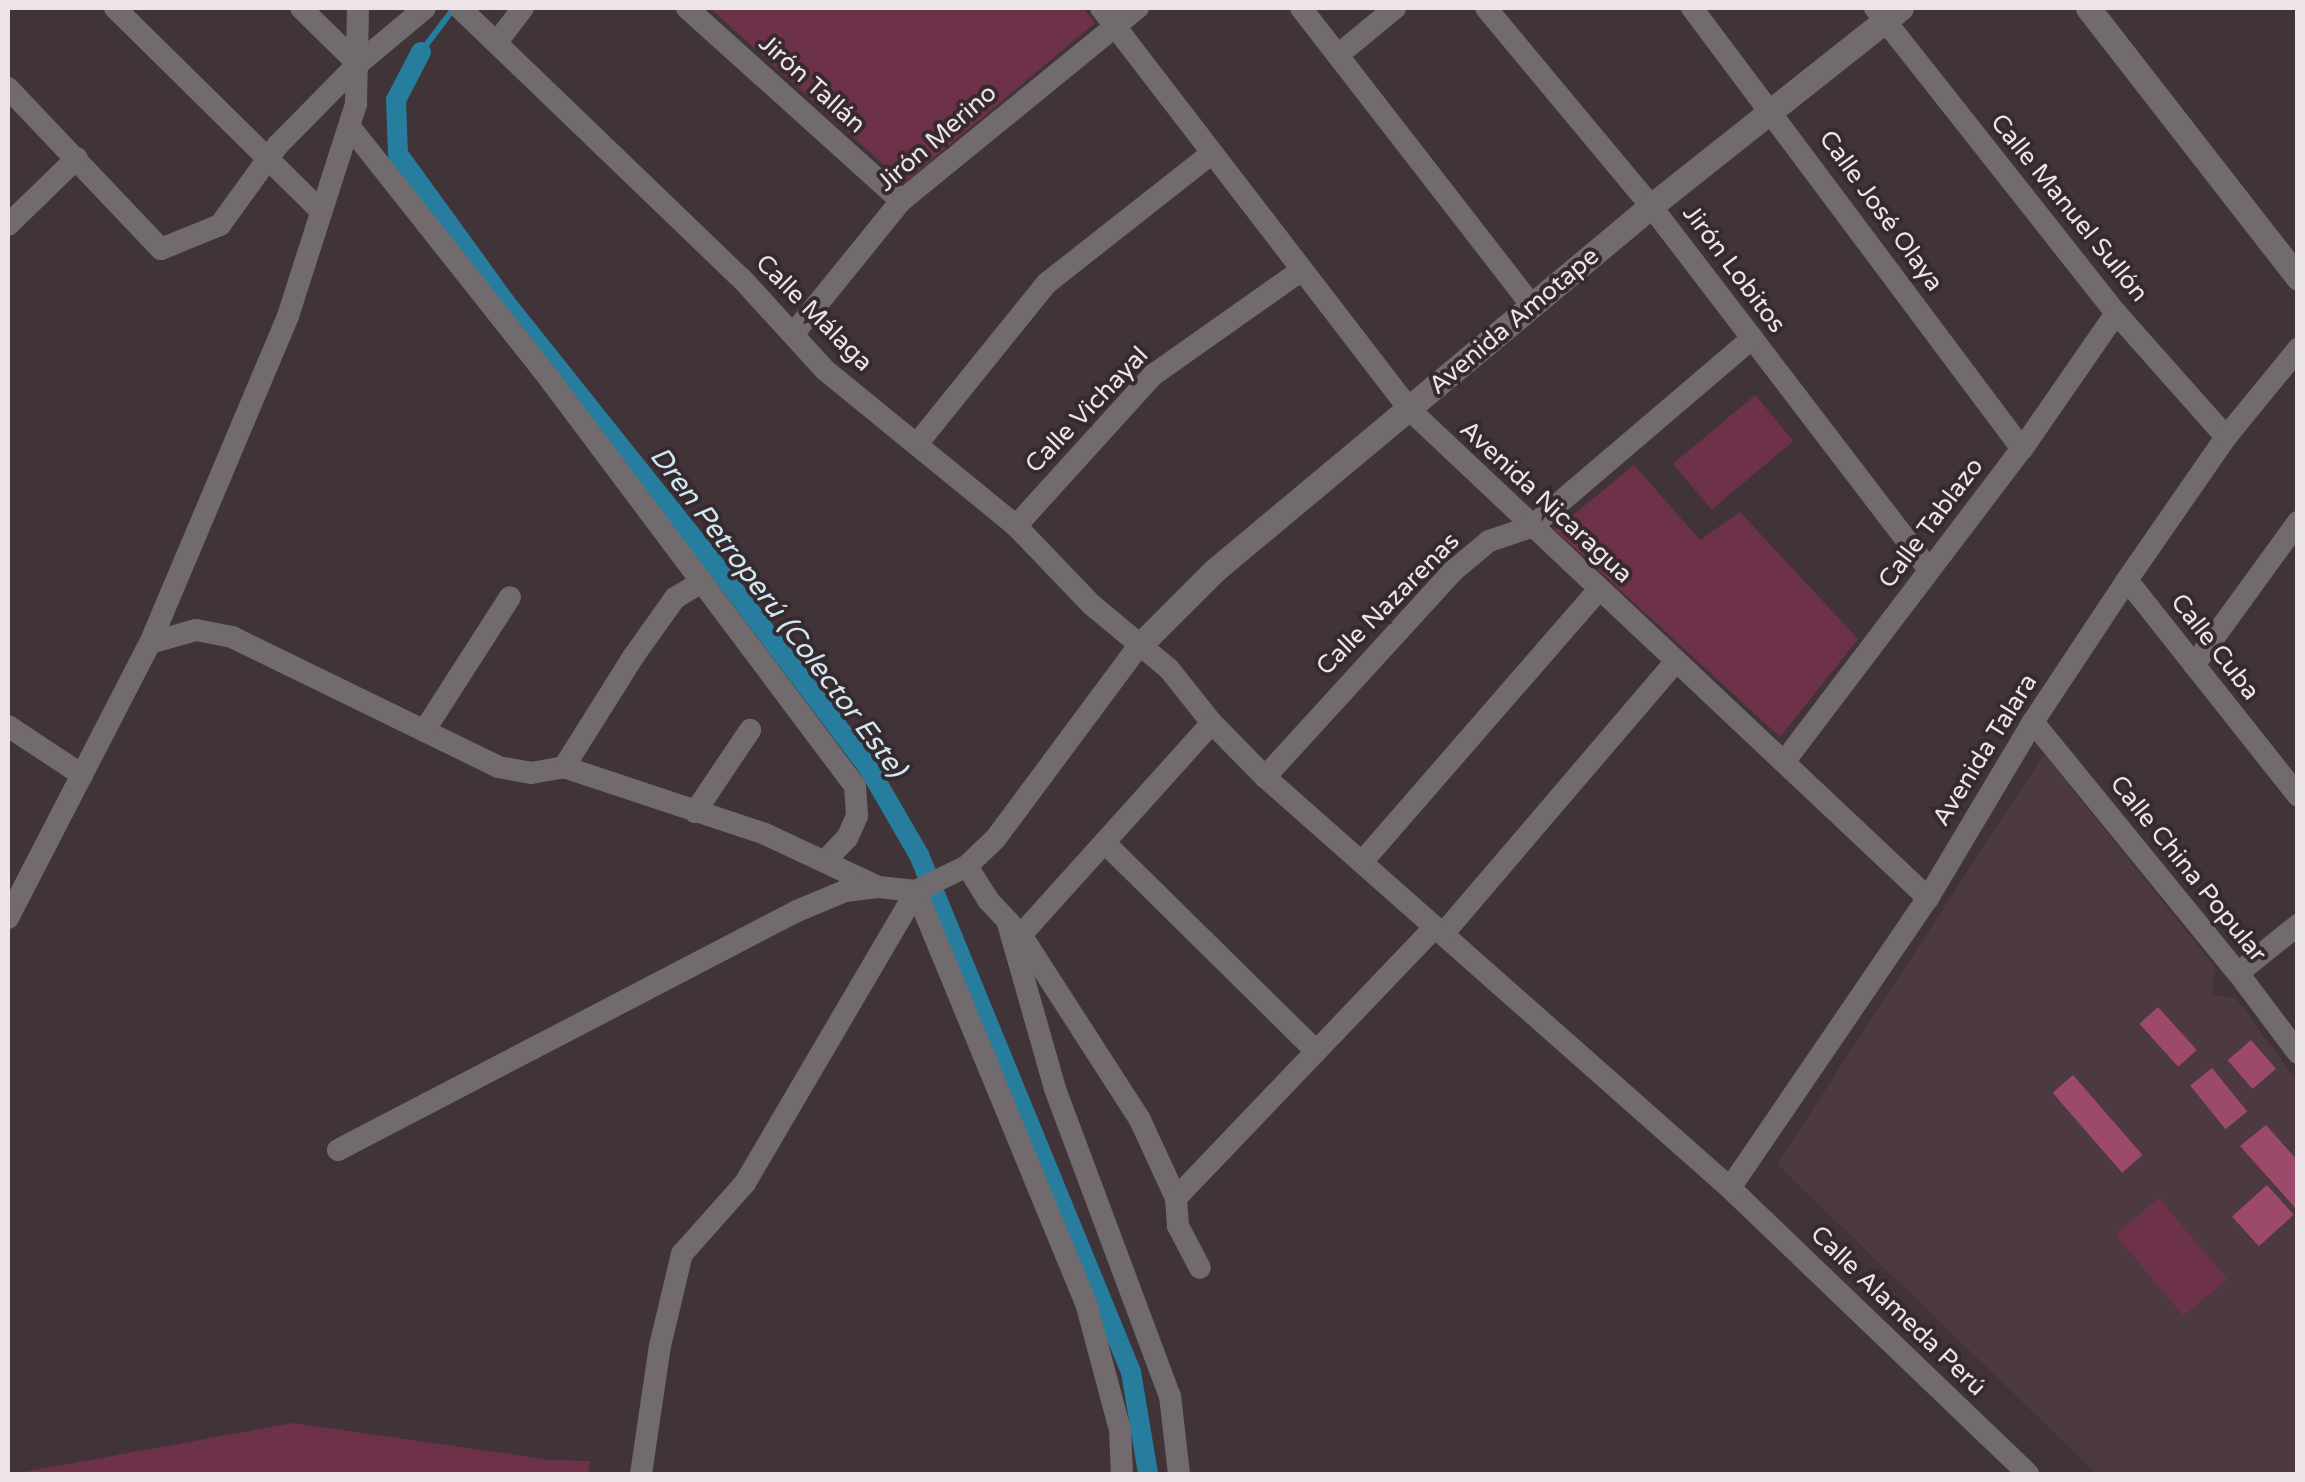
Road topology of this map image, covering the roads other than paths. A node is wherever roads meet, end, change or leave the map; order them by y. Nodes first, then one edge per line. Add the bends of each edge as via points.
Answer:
1 (116, 8) edge
2 (301, 8) edge
3 (358, 8) edge
4 (425, 8) edge
5 (462, 8) edge
6 (524, 8) edge
7 (691, 8) edge
8 (1138, 8) edge
9 (1300, 8) edge
10 (1394, 8) edge
11 (1486, 8) edge
12 (1692, 8) edge
13 (2088, 8) edge
14 (1887, 12) edge
15 (1108, 17) edge
16 (497, 42) junction
17 (1338, 56) junction
18 (358, 64) junction
19 (8, 88) edge
20 (1772, 110) junction
21 (350, 128) junction
22 (1212, 152) junction
23 (77, 158) junction
24 (268, 160) junction
25 (901, 201) junction
26 (1651, 206) junction
27 (320, 210) junction
28 (8, 225) edge
29 (1302, 270) junction
30 (2298, 278) edge
31 (1532, 306) junction
32 (2116, 313) junction
33 (794, 333) junction
34 (1752, 338) junction
35 (2298, 349) edge
36 (1410, 410) junction
37 (2226, 437) junction
38 (917, 444) junction
39 (2022, 449) junction
40 (1016, 526) junction
41 (1532, 527) junction
42 (2294, 536) edge
43 (1929, 570) junction
44 (2127, 580) junction
45 (702, 582) junction
46 (1599, 590) junction
47 (510, 597) dead end
48 (170, 602) junction
49 (232, 637) junction
50 (150, 644) junction
51 (1138, 647) junction
52 (1676, 662) junction
53 (2194, 665) junction
54 (2032, 722) junction
55 (1212, 723) junction
56 (8, 726) edge
57 (750, 730) dead end
58 (424, 731) junction
59 (1784, 762) junction
60 (564, 768) junction
61 (82, 776) junction
62 (1265, 777) junction
63 (2298, 796) edge
64 (695, 812) junction
65 (1106, 844) junction
66 (824, 858) junction
67 (1362, 862) junction
68 (967, 866) junction
69 (17, 874) edge
70 (878, 886) junction
71 (916, 891) junction
72 (1928, 898) junction
73 (797, 912) junction
74 (8, 918) edge
75 (2298, 925) edge
76 (1014, 927) junction
77 (1439, 931) junction
78 (2238, 973) junction
79 (1316, 1051) junction
80 (2298, 1053) edge
81 (338, 1150) dead end
82 (1730, 1188) junction
83 (1176, 1198) junction
84 (1200, 1268) dead end
85 (641, 1474) edge
86 (1122, 1474) edge
87 (1179, 1474) edge
88 (2028, 1474) edge

1 - 24 street
2 - 18 street
3 - 18 street
4 - 18 street
5 - 16 street, Calle Málaga
6 - 16 street
7 - 25 street, Jirón Tallán
8 - 15 street, Jirón Merino
9 - 17 street
10 - 17 street
11 - 26 street, Jirón Lobitos
12 - 20 street, Calle José Olaya
13 - 30 street
14 - 20 street, Avenida Amotape
14 - 32 street, Calle Manuel Sullón
15 - 22 street, Avenida Nicaragua
15 - 25 street, Jirón Merino
16 - 33 street, Calle Málaga
17 - 31 street
18 - 21 street
18 - 24 street
19 - 23 street
20 - 26 street, Avenida Amotape
20 - 39 street, Calle José Olaya
21 - 27 street
21 - 45 street
22 - 29 street, Avenida Nicaragua
22 - 38 street via 1047,282
23 - 24 street via 162,248 220,225
23 - 28 street
24 - 27 street
25 - 33 street, Jirón Merino
26 - 31 street, Avenida Amotape
26 - 34 street, Jirón Lobitos
27 - 48 street via 288,316
29 - 36 street, Avenida Nicaragua
29 - 40 street, Calle Vichayal via 1154,375
31 - 36 street, Avenida Amotape
32 - 37 street, Calle Manuel Sullón
32 - 39 street, Calle Tablazo
33 - 38 street, Calle Málaga via 825,370
34 - 41 street, Calle Nazarenas
34 - 43 street, Jirón Lobitos
35 - 37 street, Avenida Talara
36 - 41 street, Avenida Nicaragua
36 - 51 street, Avenida Amotape via 1216,570
37 - 44 street, Avenida Talara
38 - 40 street, Calle Málaga
39 - 43 street, Calle Tablazo
40 - 51 street, Calle Málaga
41 - 46 street, Avenida Nicaragua
41 - 62 street, Calle Nazarenas via 1489,541 1453,571
42 - 53 street
43 - 59 street, Calle Tablazo
44 - 53 street, Calle Cuba
44 - 54 street, Avenida Talara
45 - 60 street via 676,598
45 - 66 street via 855,786 858,816 847,838
46 - 52 street, Avenida Nicaragua
46 - 67 street
47 - 58 street
48 - 49 street
48 - 50 street
49 - 50 street via 196,630
49 - 58 street
50 - 61 street
51 - 55 street, Calle Málaga via 1168,669
51 - 68 street via 996,838
52 - 59 street, Avenida Nicaragua
52 - 77 street
53 - 63 street, Calle Cuba
54 - 72 street, Avenida Talara
54 - 78 street, Calle China Popular
55 - 62 street, Calle Málaga
55 - 65 street
56 - 61 street
57 - 64 street
58 - 60 street via 498,768 532,774
59 - 72 street, Avenida Nicaragua
60 - 64 street
61 - 69 street
62 - 67 street, Calle Málaga
64 - 66 street
65 - 76 street
65 - 79 street
66 - 70 street
66 - 73 street via 820,884
67 - 77 street, Calle Málaga
68 - 71 street
68 - 76 street
69 - 74 street
70 - 71 street
70 - 73 street via 845,891
71 - 85 street via 745,1183 682,1254
71 - 86 street via 1086,1303 1120,1430
72 - 82 street, Avenida Talara
73 - 81 street
75 - 78 street
76 - 83 street via 1140,1120
76 - 87 street via 1055,1090 1170,1396
77 - 79 street
77 - 82 street, Calle Alameda Perú
78 - 80 street, Calle China Popular
79 - 83 street
82 - 88 street, Calle Alameda Perú
83 - 84 street via 1178,1226

